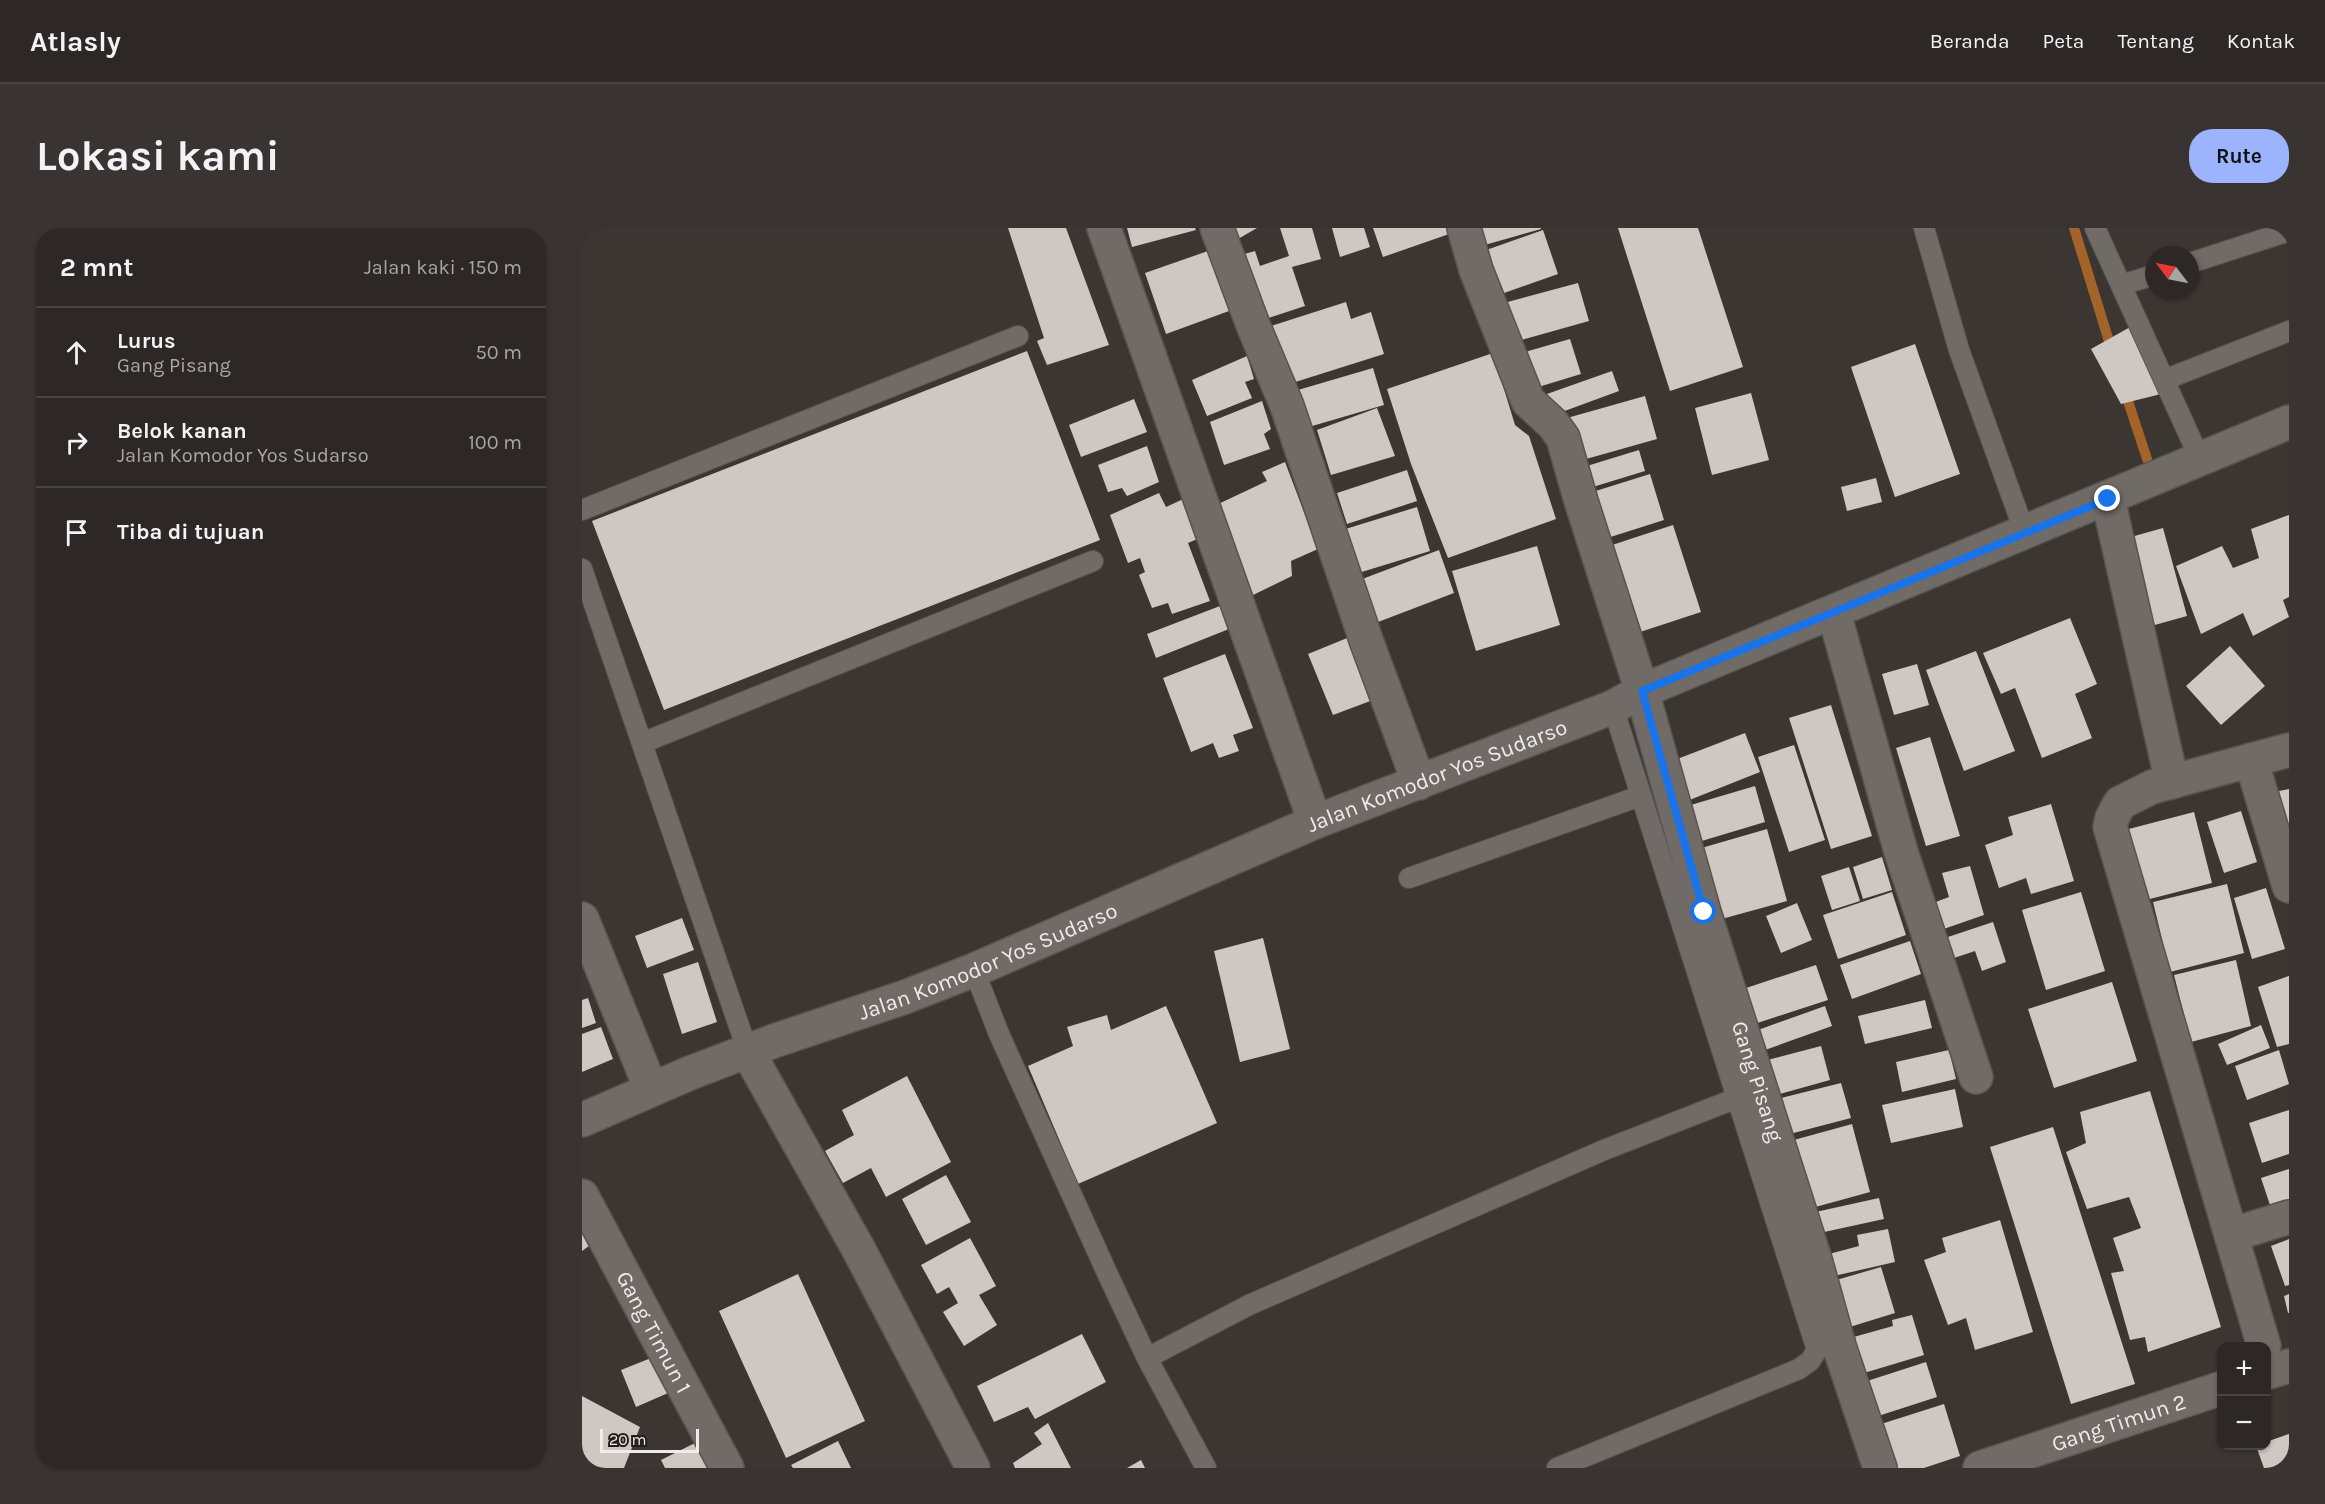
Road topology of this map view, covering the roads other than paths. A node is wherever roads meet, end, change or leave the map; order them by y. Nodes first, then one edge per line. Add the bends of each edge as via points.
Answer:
1 (1104, 228) edge
2 (1217, 228) edge
3 (1464, 228) edge
4 (1924, 228) edge
5 (2095, 228) edge
6 (2289, 231) edge
7 (2199, 260) edge
8 (2145, 278) edge
9 (2121, 285) junction
10 (2289, 331) edge
11 (1018, 336) dead end
12 (2164, 380) junction
13 (2289, 422) edge
14 (2200, 459) junction
15 (2108, 499) junction
16 (582, 510) edge
17 (2025, 533) junction
18 (1093, 561) dead end
19 (582, 569) edge
20 (1834, 613) junction
21 (1642, 691) junction
22 (1616, 719) junction
23 (642, 743) junction
24 (2289, 750) edge
25 (2251, 760) junction
26 (2172, 782) junction
27 (1419, 783) junction
28 (1640, 796) junction
29 (1315, 822) junction
30 (1409, 878) dead end
31 (2289, 886) edge
32 (582, 919) edge
33 (976, 975) junction
34 (748, 1052) junction
35 (1976, 1077) dead end
36 (651, 1089) junction
37 (1737, 1098) junction
38 (582, 1120) edge
39 (582, 1196) edge
40 (2289, 1217) edge
41 (2231, 1235) junction
42 (2265, 1342) edge
43 (1147, 1358) junction
44 (2217, 1390) edge
45 (727, 1468) edge
46 (973, 1468) edge
47 (1206, 1468) edge
48 (1557, 1468) edge
49 (1880, 1468) edge
50 (1980, 1468) edge

1 - 29 street
2 - 27 street via 1287,406
3 - 21 street, Gang Pisang via 1476,270 1528,401 1563,438
4 - 17 lane via 1959,350
5 - 9 lane
6 - 7 lane
8 - 9 lane
9 - 12 lane
10 - 12 lane
11 - 16 lane
12 - 14 lane
13 - 14 street, Jalan Komodor Yos Sudarso
14 - 15 street, Jalan Komodor Yos Sudarso
15 - 17 street, Jalan Komodor Yos Sudarso
15 - 26 street
17 - 20 street, Jalan Komodor Yos Sudarso
18 - 23 lane
19 - 23 lane
20 - 21 street, Jalan Komodor Yos Sudarso
20 - 35 street via 1901,852
21 - 22 street, Jalan Komodor Yos Sudarso
21 - 49 street, Gang Pisang via 1704,912
22 - 27 street, Jalan Komodor Yos Sudarso
22 - 28 lane
23 - 34 lane
24 - 25 street
25 - 26 street
25 - 31 street
26 - 41 street via 2120,803 2110,827
27 - 29 street, Jalan Komodor Yos Sudarso
28 - 30 lane
28 - 37 lane
29 - 33 street, Jalan Komodor Yos Sudarso
32 - 36 street
33 - 34 street, Jalan Komodor Yos Sudarso
33 - 43 lane
34 - 36 street, Jalan Komodor Yos Sudarso
34 - 46 street
36 - 38 street, Jalan Komodor Yos Sudarso
37 - 43 lane via 1604,1150 1259,1300
37 - 48 lane via 1817,1350 1799,1369
39 - 45 street, Gang Timun 1
40 - 41 street
41 - 42 street
43 - 47 lane
44 - 50 street, Gang Timun 2

